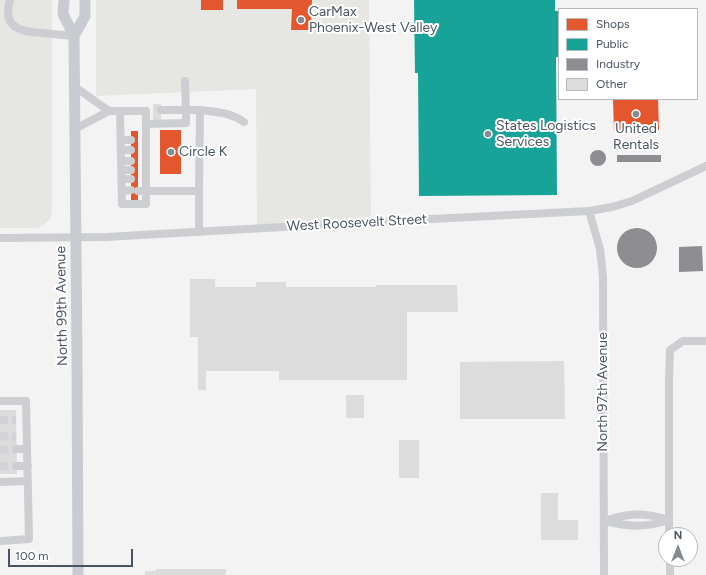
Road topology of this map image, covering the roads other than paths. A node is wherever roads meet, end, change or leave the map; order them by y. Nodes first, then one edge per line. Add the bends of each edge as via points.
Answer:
1 (10, 0) edge
2 (64, 0) edge
3 (85, 0) edge
4 (74, 36) junction
5 (185, 81) dead end
6 (74, 87) junction
7 (153, 110) junction
8 (186, 110) junction
9 (200, 110) junction
10 (109, 111) junction
11 (120, 111) junction
12 (244, 122) dead end
13 (146, 124) junction
14 (75, 128) junction
15 (121, 140) junction
16 (138, 140) junction
17 (121, 150) junction
18 (138, 150) junction
19 (121, 161) junction
20 (138, 161) junction
21 (706, 166) edge
22 (122, 170) junction
23 (139, 170) junction
24 (122, 179) junction
25 (139, 179) junction
26 (122, 190) junction
27 (138, 190) junction
28 (199, 191) junction
29 (589, 211) junction
30 (199, 232) junction
31 (76, 237) junction
32 (0, 238) edge
33 (706, 341) edge
34 (0, 401) edge
35 (16, 420) tunnel mouth
36 (26, 420) junction
37 (16, 437) tunnel mouth
38 (26, 437) junction
39 (27, 449) junction
40 (17, 450) tunnel mouth
41 (17, 466) tunnel mouth
42 (28, 466) junction
43 (28, 481) junction
44 (0, 482) edge
45 (604, 520) junction
46 (669, 520) junction
47 (669, 527) edge
48 (0, 541) edge
49 (78, 575) edge
50 (604, 575) edge

1 - 4 street via 9,21 18,29
2 - 4 main road, North 99th Avenue via 63,14
3 - 4 main road, North 99th Avenue via 85,16
4 - 6 main road, North 99th Avenue
5 - 8 street
6 - 10 street
6 - 14 main road, North 99th Avenue
7 - 8 street
7 - 11 street
7 - 13 street
8 - 9 street
8 - 13 street via 186,123
9 - 12 street via 225,112
9 - 28 street
10 - 11 street
10 - 14 street
11 - 15 street
13 - 16 street
14 - 31 main road, North 99th Avenue
15 - 16 street
15 - 17 street
16 - 18 street
17 - 18 street
17 - 19 street
18 - 20 street
19 - 20 street
19 - 22 street
20 - 23 street
21 - 29 street, West Roosevelt Street via 632,201
22 - 23 street
22 - 24 street
23 - 25 street
24 - 25 street
24 - 26 street
25 - 27 street
26 - 27 street
26 - 27 street via 122,204 146,204
27 - 28 street
28 - 30 street
29 - 30 street, West Roosevelt Street
29 - 45 street, North 97th Avenue via 600,249 603,277
30 - 31 street, West Roosevelt Street
31 - 32 street, West Roosevelt Street
31 - 49 main road, North 99th Avenue
33 - 46 street via 683,341 670,350
34 - 36 street via 26,401
35 - 36 street
36 - 38 street
37 - 38 street
38 - 39 street
39 - 40 street
39 - 42 street
41 - 42 street
42 - 43 street
43 - 44 street
43 - 48 street via 29,539
45 - 46 street via 624,515 652,515
45 - 50 street, North 97th Avenue
46 - 47 street

